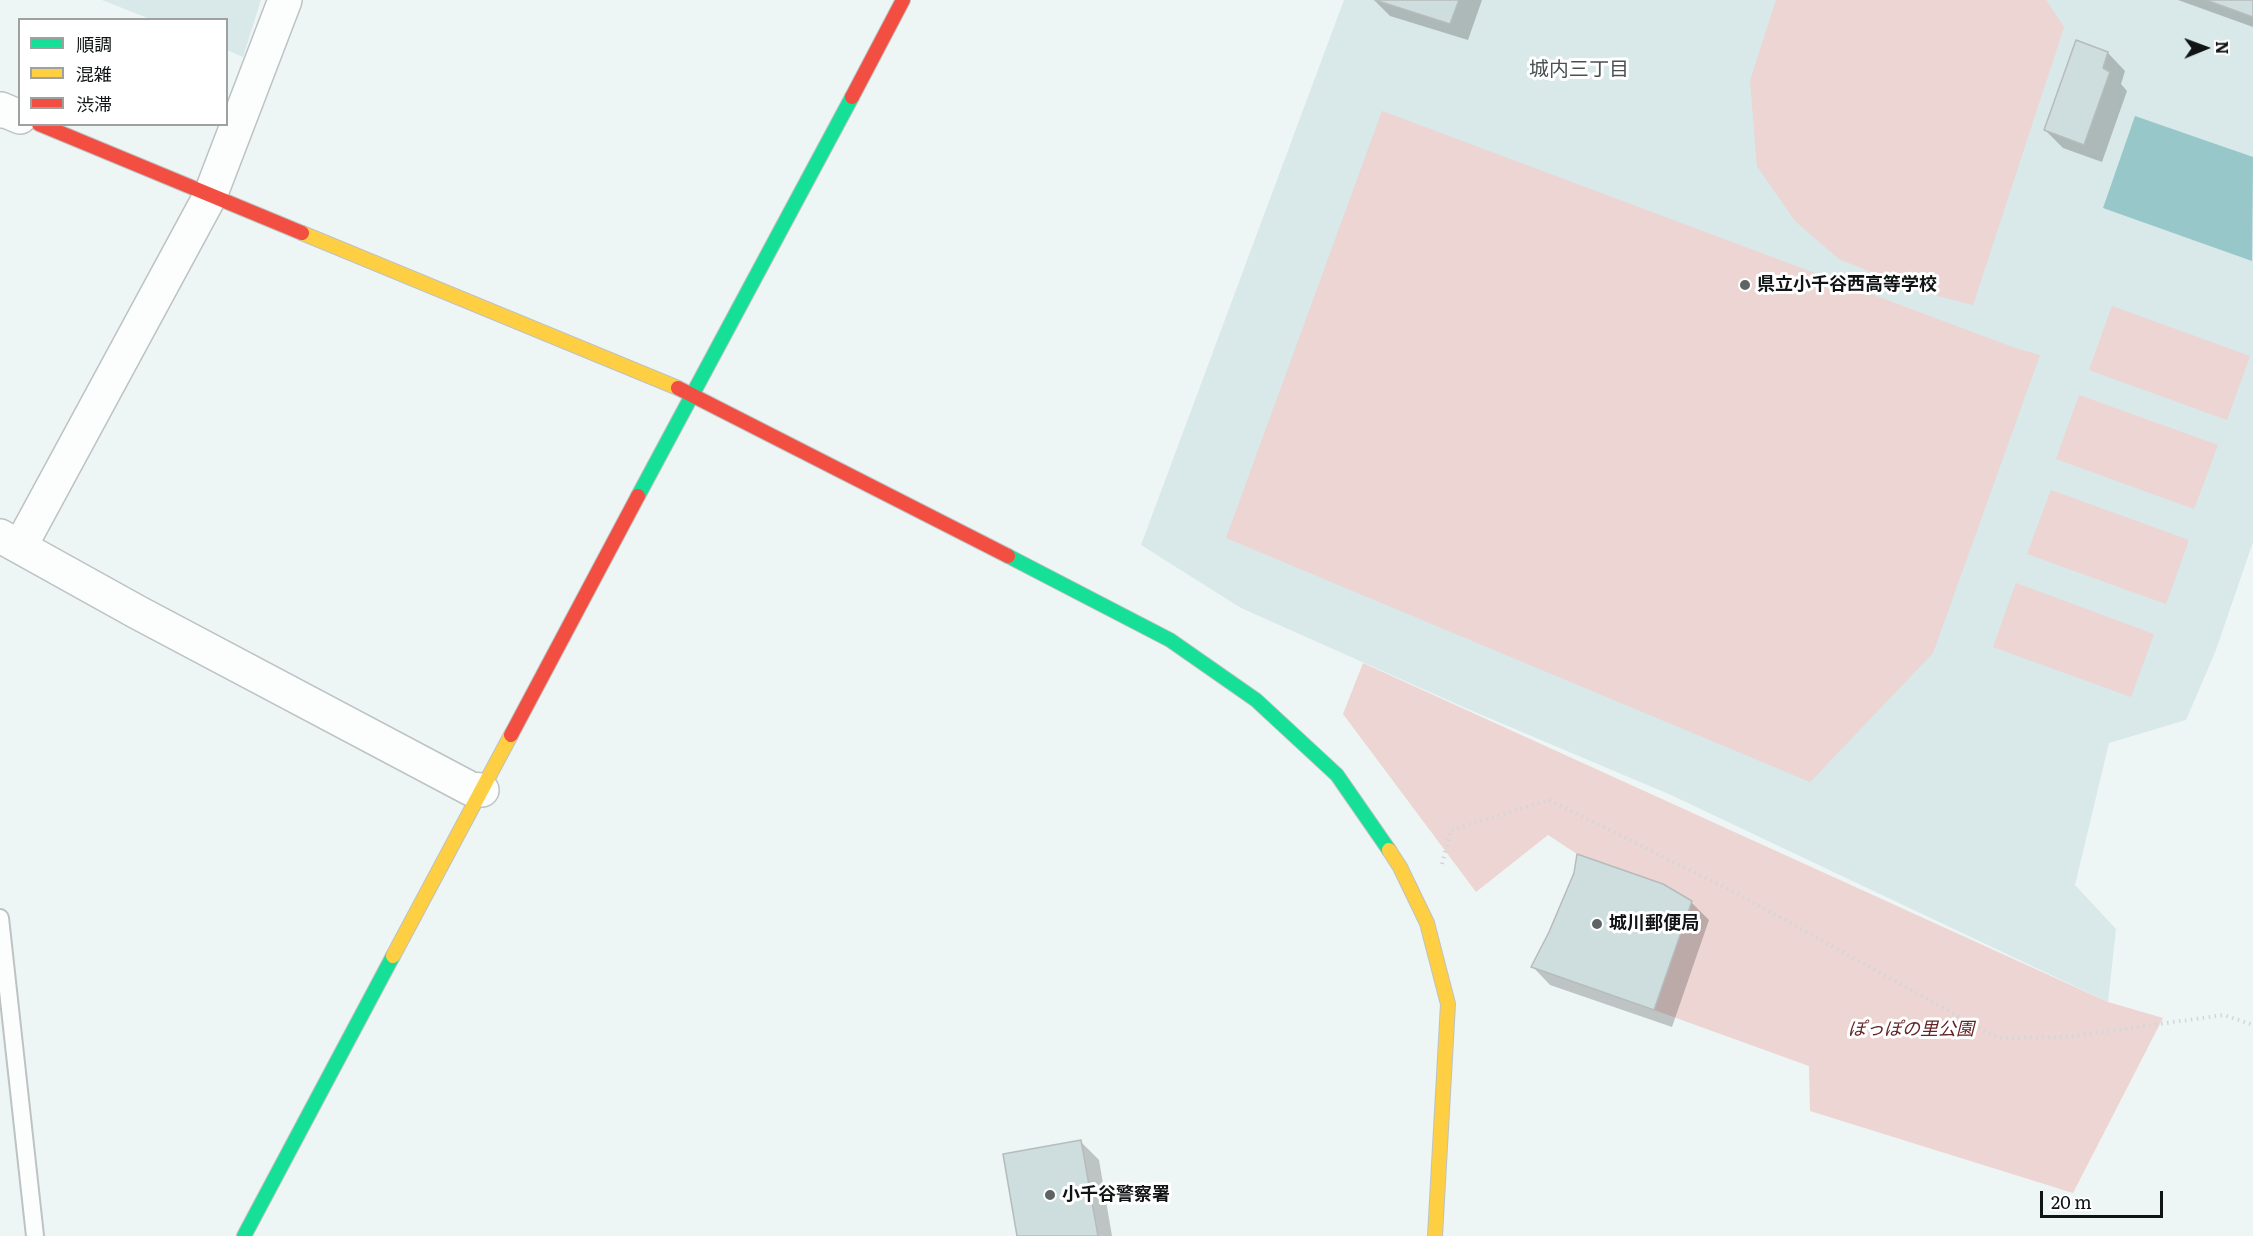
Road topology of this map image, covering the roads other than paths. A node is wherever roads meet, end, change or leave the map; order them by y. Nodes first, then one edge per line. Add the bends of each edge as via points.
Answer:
1 (285, 0) edge
2 (903, 0) edge
3 (0, 111) edge
4 (18, 116) edge
5 (44, 126) edge
6 (210, 196) junction
7 (693, 394) junction
8 (10, 542) edge
9 (482, 790) junction
10 (0, 918) edge
11 (36, 1236) edge
12 (244, 1236) edge
13 (1435, 1236) edge

1 - 6 street
2 - 7 street
3 - 4 street
5 - 6 street
6 - 7 street
6 - 8 street
7 - 9 street
7 - 13 street via 1170,640 1256,700 1337,775 1400,867 1418,904 1427,923 1448,1004
8 - 9 street via 471,789
9 - 12 street
10 - 11 lane

